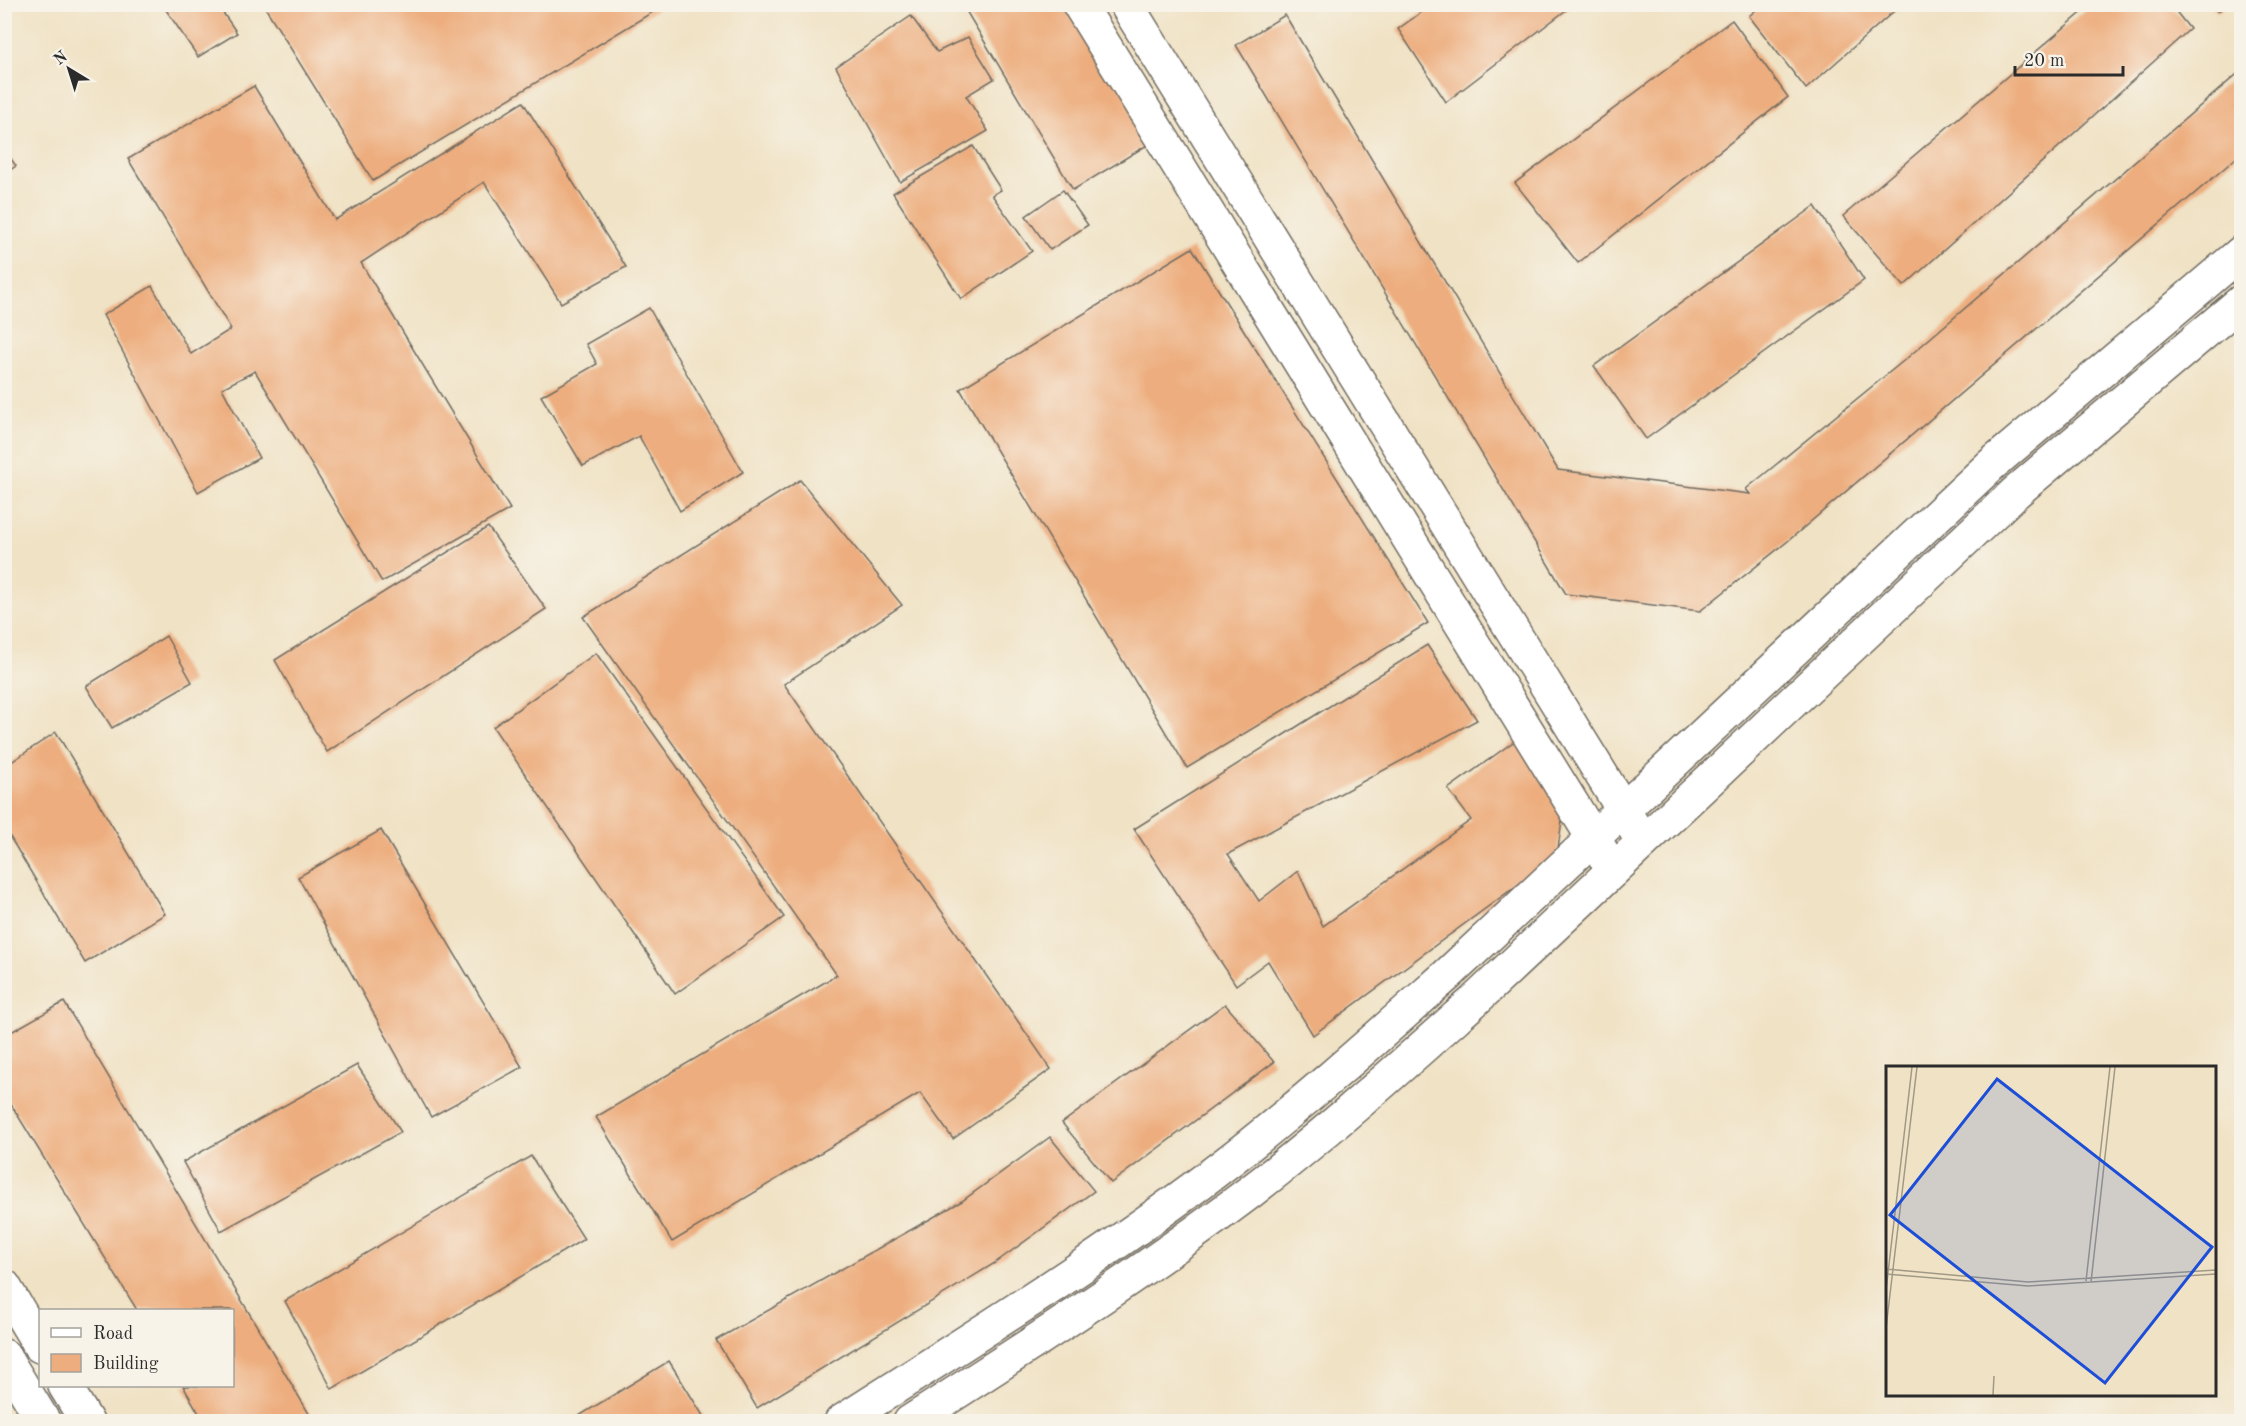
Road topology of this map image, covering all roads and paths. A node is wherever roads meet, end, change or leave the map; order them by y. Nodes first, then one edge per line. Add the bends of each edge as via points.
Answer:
1 (1079, 4) edge
2 (1126, 4) edge
3 (2241, 252) edge
4 (2241, 301) edge
5 (1623, 810) junction
6 (1593, 838) junction
7 (1643, 842) junction
8 (1613, 870) junction
9 (4, 1287) edge
10 (39, 1344) edge
11 (4, 1356) edge
12 (66, 1387) edge
13 (44, 1422) edge
14 (87, 1422) edge
15 (841, 1422) edge
16 (910, 1422) edge

1 - 6 street
2 - 5 street
3 - 5 street via 1991,465
4 - 7 street via 2016,492
5 - 6 street
5 - 7 street
6 - 8 street
6 - 15 street via 1367,1047 1229,1161 1132,1232
7 - 8 street
8 - 16 street via 1391,1075 1251,1191 1153,1263
9 - 10 street
11 - 13 street
12 - 14 street

